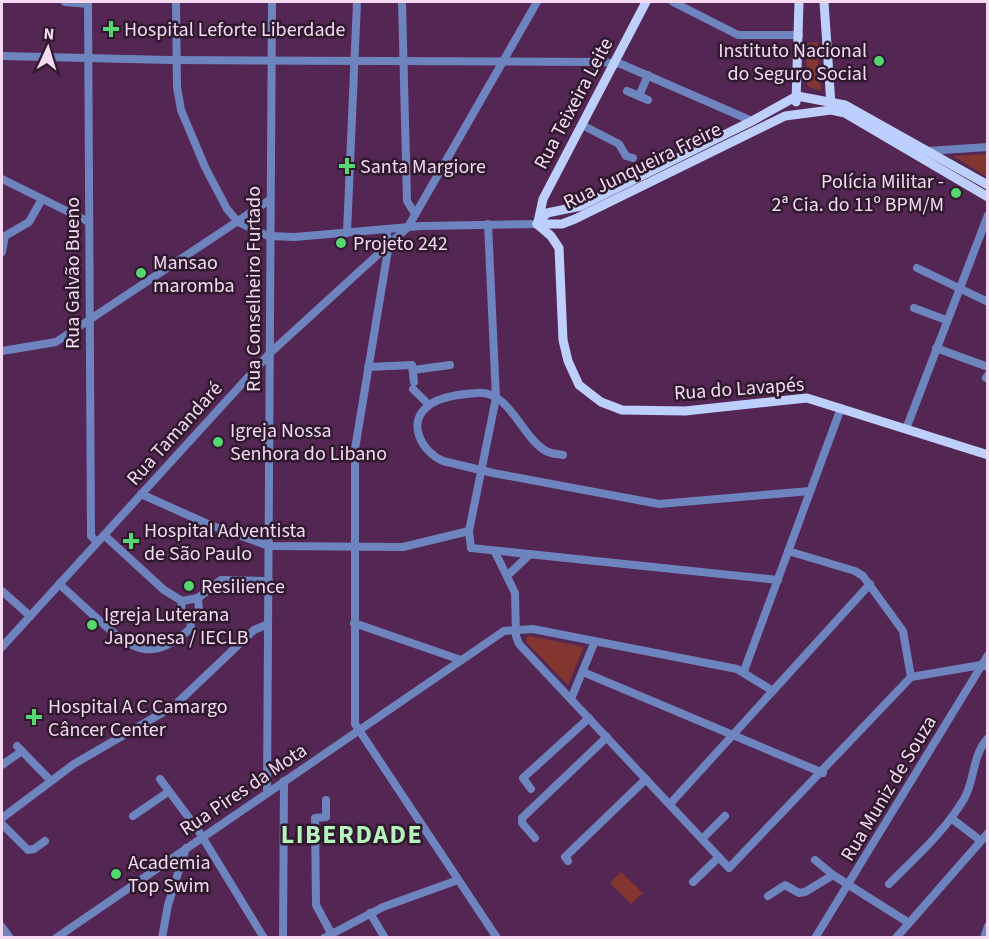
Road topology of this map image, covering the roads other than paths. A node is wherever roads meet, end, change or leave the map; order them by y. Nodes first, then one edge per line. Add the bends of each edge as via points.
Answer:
1 (64, 2) edge
2 (176, 2) edge
3 (272, 2) edge
4 (357, 2) edge
5 (402, 2) edge
6 (410, 2) edge
7 (537, 2) edge
8 (646, 2) edge
9 (673, 2) edge
10 (799, 2) edge
11 (824, 2) edge
12 (88, 3) edge
13 (799, 35) junction
14 (2, 56) edge
15 (88, 58) junction
16 (177, 60) junction
17 (271, 60) junction
18 (354, 61) junction
19 (403, 61) junction
20 (503, 61) junction
21 (614, 63) junction
22 (648, 75) junction
23 (627, 91) dead end
24 (639, 96) junction
25 (797, 96) junction
26 (648, 100) dead end
27 (831, 105) junction
28 (794, 113) junction
29 (752, 121) junction
30 (582, 125) junction
31 (987, 147) edge
32 (927, 151) junction
33 (633, 158) dead end
34 (2, 179) edge
35 (640, 182) junction
36 (987, 184) edge
37 (987, 197) edge
38 (42, 199) junction
39 (268, 201) junction
40 (987, 214) edge
41 (414, 216) junction
42 (89, 222) junction
43 (238, 222) junction
44 (488, 224) junction
45 (537, 224) junction
46 (421, 226) junction
47 (408, 227) junction
48 (386, 229) junction
49 (347, 233) junction
50 (3, 234) edge
51 (268, 236) junction
52 (284, 237) junction
53 (389, 244) junction
54 (268, 249) junction
55 (2, 252) edge
56 (918, 268) dead end
57 (958, 288) junction
58 (987, 302) edge
59 (914, 308) dead end
60 (946, 320) junction
61 (89, 321) junction
62 (936, 348) junction
63 (2, 351) edge
64 (270, 353) junction
65 (450, 365) dead end
66 (368, 367) junction
67 (987, 367) edge
68 (413, 370) junction
69 (496, 398) junction
70 (429, 405) junction
71 (842, 408) junction
72 (906, 429) junction
73 (563, 455) dead end
74 (987, 455) edge
75 (482, 471) junction
76 (810, 491) junction
77 (141, 494) junction
78 (469, 531) junction
79 (104, 535) junction
80 (97, 542) junction
81 (269, 546) junction
82 (353, 547) junction
83 (788, 551) junction
84 (495, 552) junction
85 (529, 555) junction
86 (508, 575) junction
87 (778, 580) junction
88 (268, 581) junction
89 (59, 584) junction
90 (870, 584) junction
91 (2, 591) edge
92 (198, 598) junction
93 (182, 601) junction
94 (30, 616) junction
95 (190, 619) junction
96 (354, 623) junction
97 (268, 624) junction
98 (516, 629) junction
99 (595, 641) junction
100 (2, 647) edge
101 (987, 655) edge
102 (448, 657) junction
103 (461, 660) junction
104 (984, 666) edge
105 (449, 668) junction
106 (744, 671) junction
107 (583, 672) junction
108 (911, 677) junction
109 (773, 691) junction
110 (571, 699) junction
111 (589, 718) junction
112 (358, 730) junction
113 (733, 734) junction
114 (607, 737) junction
115 (987, 738) edge
116 (551, 753) junction
117 (558, 761) dead end
118 (2, 765) edge
119 (823, 773) junction
120 (160, 779) dead end
121 (646, 779) junction
122 (50, 780) junction
123 (284, 781) junction
124 (531, 789) dead end
125 (168, 792) junction
126 (267, 793) junction
127 (326, 800) dead end
128 (670, 804) junction
129 (133, 816) dead end
130 (725, 816) dead end
131 (2, 818) edge
132 (951, 818) junction
133 (2, 824) edge
134 (987, 833) edge
135 (202, 837) junction
136 (535, 838) dead end
137 (702, 838) junction
138 (45, 841) dead end
139 (981, 841) junction
140 (186, 848) junction
141 (719, 857) junction
142 (815, 860) dead end
143 (568, 861) dead end
144 (165, 862) junction
145 (178, 872) junction
146 (833, 875) junction
147 (458, 880) junction
148 (693, 882) dead end
149 (848, 884) junction
150 (889, 884) dead end
151 (768, 896) dead end
152 (370, 913) junction
153 (909, 923) junction
154 (987, 926) edge
155 (2, 927) edge
156 (327, 935) edge
157 (900, 936) edge
158 (10, 938) edge
159 (56, 938) edge
160 (162, 938) edge
161 (264, 938) edge
162 (283, 938) edge
163 (385, 938) edge
164 (497, 938) edge
165 (815, 938) edge
166 (984, 938) edge

1 - 12 street
2 - 16 street
3 - 17 street, Rua Conselheiro Furtado
4 - 18 street
5 - 6 street
5 - 19 street
7 - 20 street
8 - 21 main road, Rua Teixeira Leite
9 - 13 street via 738,35
10 - 13 main road
11 - 27 main road
12 - 15 street, Rua Galvão Bueno
13 - 25 main road
14 - 15 street
15 - 16 street
15 - 42 street, Rua Galvão Bueno
16 - 17 street
16 - 43 street via 181,110 227,209
17 - 18 street
17 - 39 street, Rua Conselheiro Furtado
18 - 19 street
18 - 49 street
19 - 20 street
19 - 41 street via 407,201
20 - 21 street
20 - 41 street
21 - 22 street
21 - 30 main road, Rua Teixeira Leite
22 - 24 street
22 - 29 street
23 - 24 street
24 - 26 street
25 - 27 main road
25 - 28 main road
25 - 29 main road, Rua Junqueira Freire
27 - 28 main road, Rua Junqueira Freire
27 - 32 main road via 852,108
27 - 37 main road
28 - 35 main road, Rua Junqueira Freire
29 - 35 main road, Rua Junqueira Freire
30 - 33 street via 619,144 626,156
30 - 45 main road, Rua Teixeira Leite via 543,199
31 - 32 street
32 - 36 main road
34 - 38 street
35 - 45 main road, Rua Junqueira Freire via 573,209 549,212
35 - 45 main road, Rua Junqueira Freire via 562,224
38 - 42 street
38 - 50 street via 29,222
39 - 43 street
39 - 51 street, Rua Conselheiro Furtado
40 - 57 street
41 - 46 street
41 - 47 street
42 - 61 street, Rua Galvão Bueno
43 - 51 street
43 - 61 street
44 - 45 street
44 - 46 street
44 - 69 street
45 - 71 main road, Rua do Lavapés via 559,248 568,361 579,384 592,397 636,411 711,410 796,398
46 - 47 street
47 - 48 street
47 - 53 street, Rua Tamandaré
48 - 49 street
48 - 53 street
49 - 52 street
50 - 55 street
51 - 52 street
51 - 54 street, Rua Conselheiro Furtado
52 - 54 street
53 - 64 street, Rua Tamandaré
53 - 66 street
54 - 64 street, Rua Conselheiro Furtado
56 - 57 street
57 - 58 street
57 - 60 street
59 - 60 street
60 - 62 street
61 - 63 street via 51,344
61 - 80 street, Rua Galvão Bueno via 91,536
62 - 67 street
62 - 72 street
64 - 77 street, Rua Tamandaré
64 - 81 street, Rua Conselheiro Furtado
65 - 68 street
66 - 68 street via 412,365
66 - 82 street via 355,449
68 - 70 street via 413,386
69 - 70 street via 478,393
69 - 73 street via 543,449
69 - 75 street
70 - 75 street via 422,413 418,429 427,452 443,461
71 - 72 main road, Rua do Lavapés
71 - 76 street
72 - 74 main road, Rua do Lavapés
75 - 76 street via 659,504
75 - 78 street
76 - 83 street
77 - 79 street, Rua Tamandaré
77 - 81 street
78 - 82 street via 407,547
78 - 84 street via 473,550
79 - 80 street, Rua Tamandaré
79 - 93 street via 164,590
80 - 89 street, Rua Tamandaré
81 - 82 street
81 - 88 street, Rua Conselheiro Furtado
82 - 96 street
83 - 87 street
83 - 90 street via 855,571
84 - 85 street
84 - 86 street
85 - 86 street
85 - 87 street
86 - 98 street via 516,598
87 - 106 street
88 - 92 street via 222,580
88 - 97 street, Rua Conselheiro Furtado
89 - 94 street, Rua Tamandaré
89 - 95 street via 131,647 150,649 172,643 191,628
90 - 108 street via 903,631
90 - 109 street
91 - 94 street
92 - 93 street
92 - 95 street via 199,613
93 - 95 street via 182,615
94 - 100 street, Rua Tamandaré
96 - 102 street
96 - 112 street via 354,721
97 - 122 street via 254,630 174,706
97 - 126 street, Rua Conselheiro Furtado
98 - 99 street
98 - 103 street, Rua Pires da Mota via 499,634
98 - 110 street via 519,644
99 - 106 street
99 - 107 street
101 - 104 street, Rua Muniz de Souza
102 - 103 street
102 - 105 street
103 - 105 street, Rua Pires da Mota
104 - 108 street
104 - 149 street, Rua Muniz de Souza
105 - 112 street, Rua Pires da Mota
106 - 109 street
107 - 110 street
107 - 113 street
108 - 119 street
109 - 113 street
110 - 111 street
111 - 114 street
111 - 116 street
112 - 123 street, Rua Pires da Mota
112 - 147 street
113 - 119 street
113 - 128 street
114 - 121 street
114 - 136 street via 522,818
115 - 132 street via 966,797
116 - 117 street
116 - 124 street via 522,779
118 - 122 street via 19,748
119 - 141 street via 730,869
120 - 125 street
121 - 128 street
121 - 143 street via 565,857
122 - 131 street
123 - 126 street, Rua Pires da Mota
123 - 162 street
125 - 129 street
125 - 135 street
126 - 135 street, Rua Pires da Mota
127 - 156 street via 326,817 315,818 316,905
128 - 137 street
130 - 137 street
132 - 139 street
132 - 150 street
133 - 138 street via 28,850
134 - 139 street
135 - 140 street, Rua Pires da Mota
135 - 161 street
137 - 141 street
139 - 153 street
140 - 144 street, Rua Pires da Mota
140 - 145 street
141 - 148 street
142 - 146 street
144 - 145 street via 175,865
144 - 159 street, Rua Pires da Mota
145 - 160 street
146 - 149 street
146 - 151 street via 805,892 784,885
147 - 152 street
147 - 164 street
149 - 153 street
149 - 165 street, Rua Muniz de Souza
152 - 156 street
152 - 163 street
153 - 157 street
154 - 166 street
155 - 158 street

